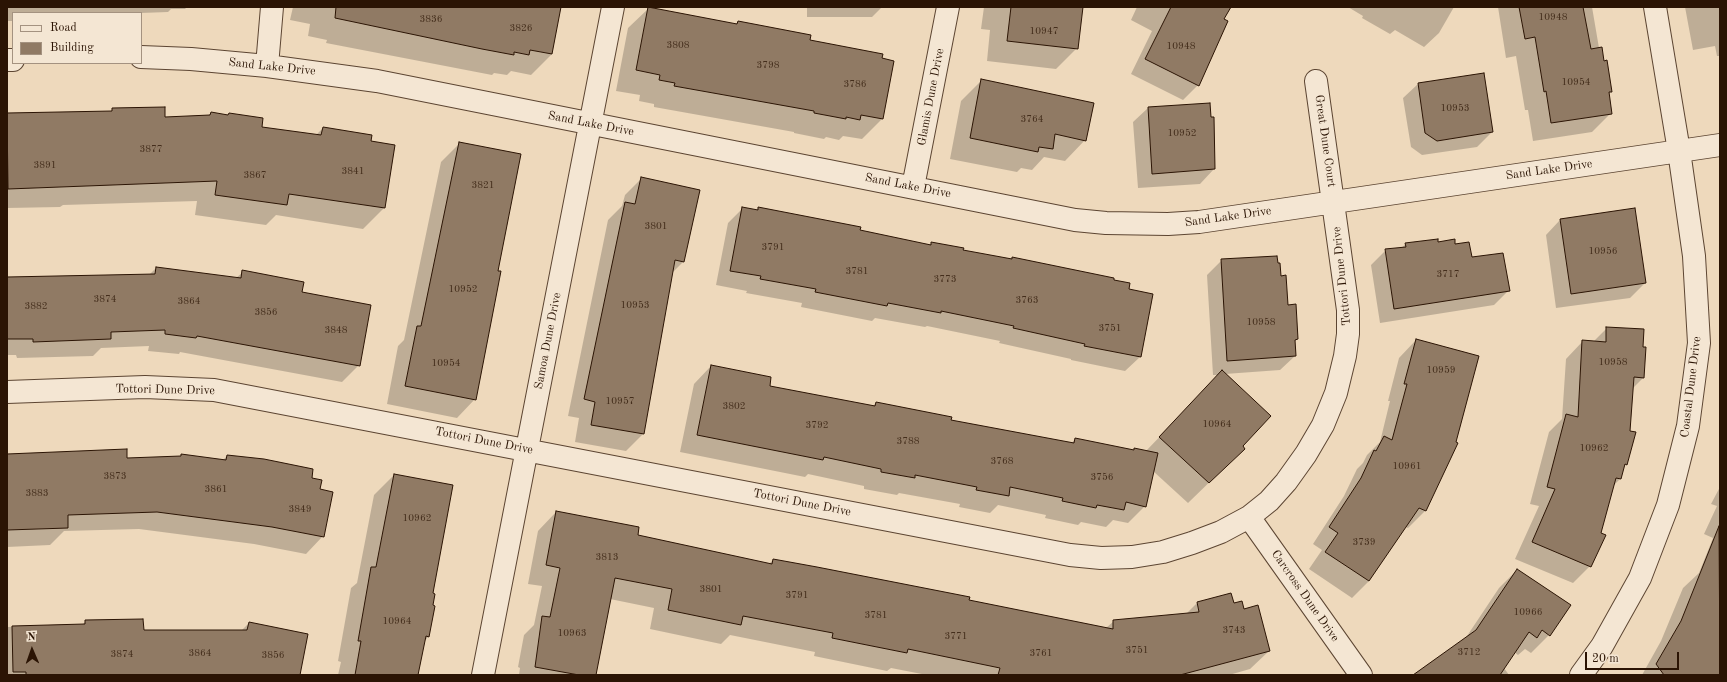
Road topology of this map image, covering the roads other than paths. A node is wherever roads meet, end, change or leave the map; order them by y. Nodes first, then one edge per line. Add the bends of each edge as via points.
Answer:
1 (272, 7) edge
2 (613, 7) edge
3 (948, 7) edge
4 (1655, 7) edge
5 (142, 57) edge
6 (267, 66) junction
7 (1316, 80) dead end
8 (590, 124) junction
9 (1720, 145) edge
10 (1679, 151) junction
11 (913, 187) junction
12 (1333, 202) junction
13 (7, 392) edge
14 (527, 450) junction
15 (1248, 517) junction
16 (483, 675) edge
17 (1362, 675) edge
18 (1581, 675) edge

1 - 6 street
2 - 8 street, Samoa Dune Drive
3 - 11 street, Glamis Dune Drive
4 - 10 street, Coastal Dune Drive
5 - 6 street, Sand Lake Drive via 192,58
6 - 8 street, Sand Lake Drive via 377,81
7 - 12 street, Great Dune Court
8 - 11 street, Sand Lake Drive
8 - 14 street, Samoa Dune Drive
9 - 10 street, Sand Lake Drive
10 - 12 street, Sand Lake Drive
10 - 18 street, Coastal Dune Drive via 1694,256 1699,343 1688,426 1668,504 1640,578 1602,646
11 - 12 street, Sand Lake Drive via 1075,220 1137,224 1200,222
12 - 15 street, Tottori Dune Drive via 1348,310 1345,356 1336,392 1323,425 1298,466 1269,501
13 - 14 street, Tottori Dune Drive via 145,387 214,390
14 - 15 street, Tottori Dune Drive via 1070,555 1101,558 1163,552 1221,532
14 - 16 street, Samoa Dune Drive
15 - 17 street, Carcross Dune Drive

